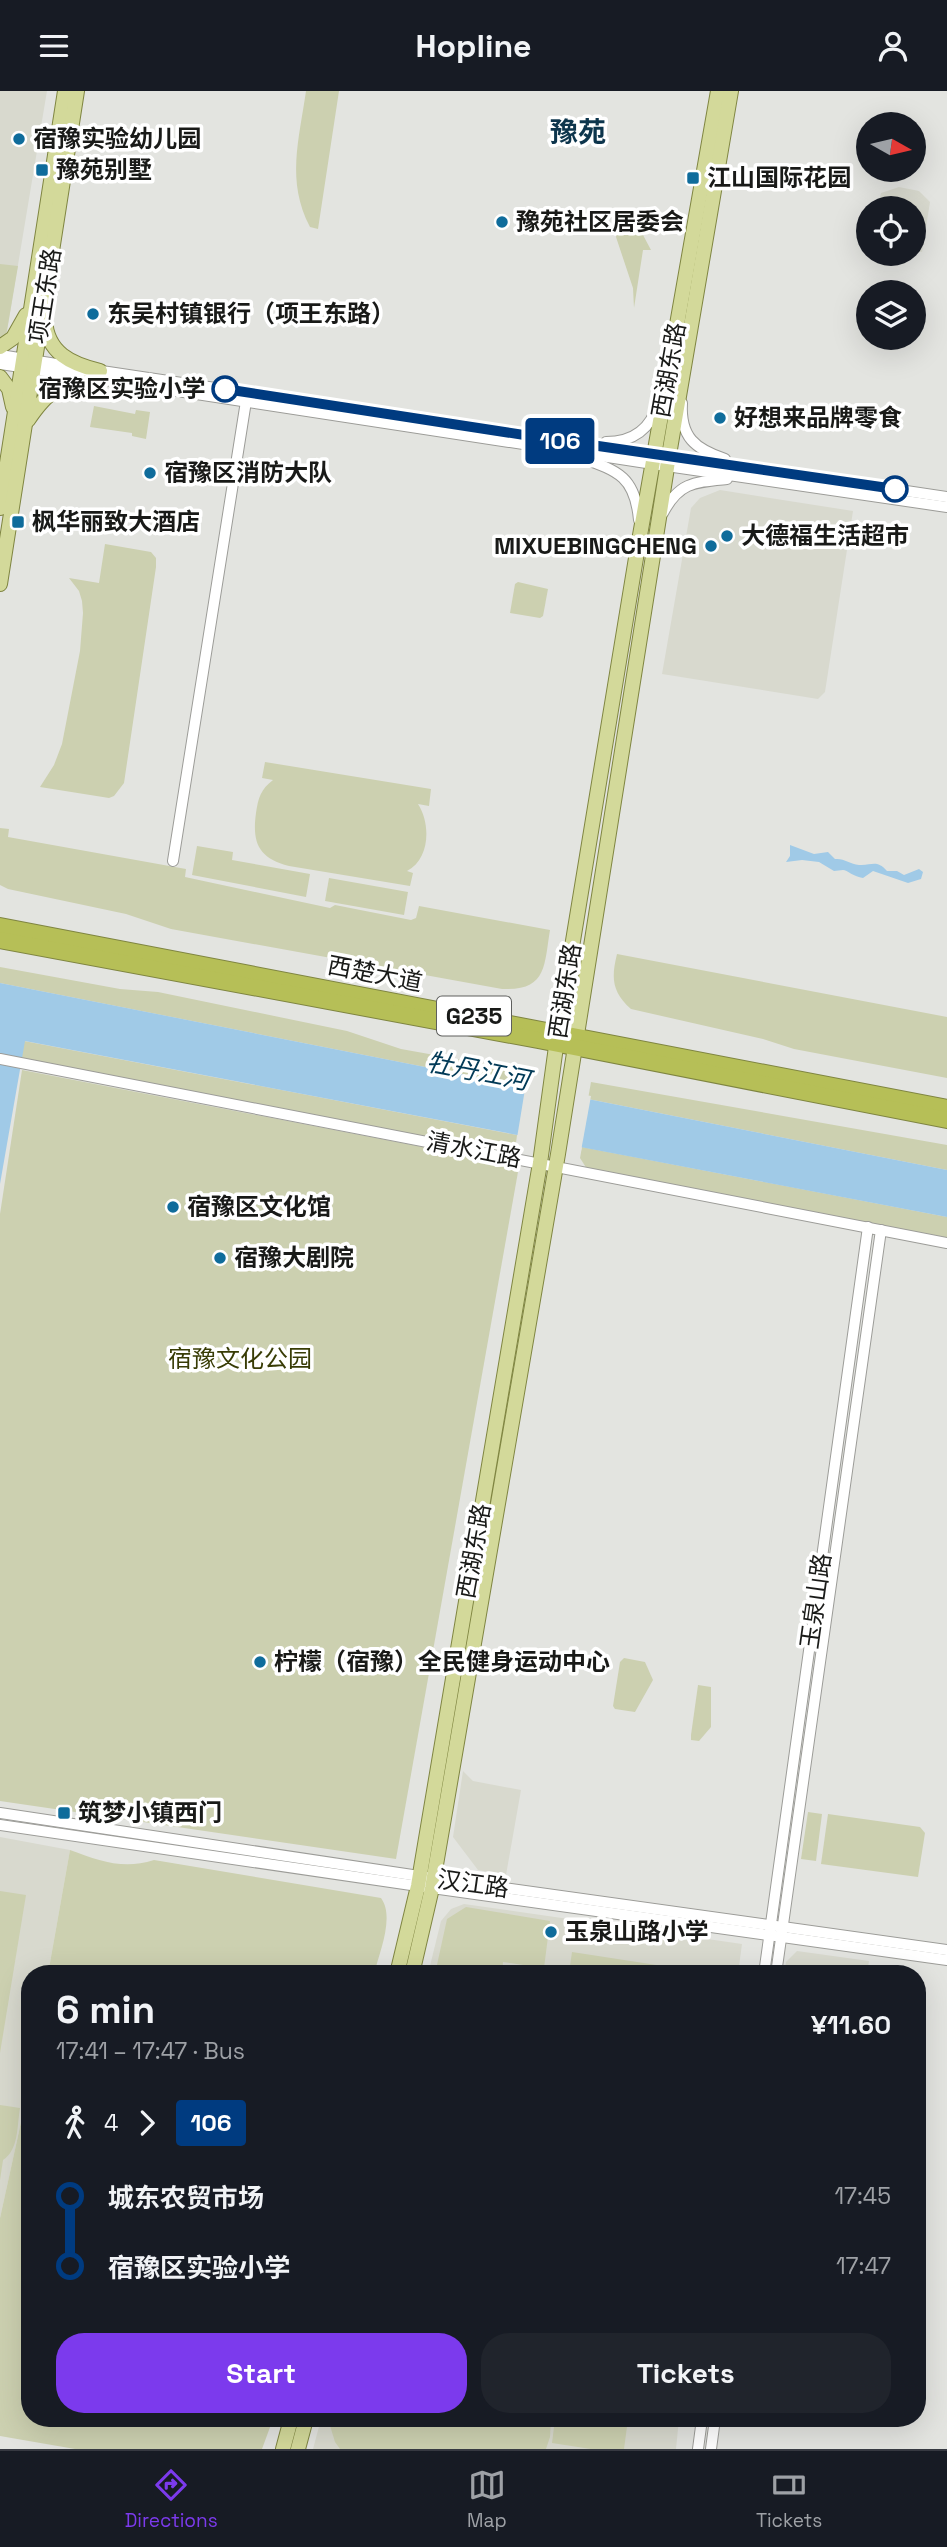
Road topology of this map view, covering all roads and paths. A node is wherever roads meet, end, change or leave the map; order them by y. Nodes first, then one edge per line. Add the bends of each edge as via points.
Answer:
1 (65, 91) edge
2 (77, 91) edge
3 (718, 91) edge
4 (731, 91) edge
5 (38, 302) junction
6 (0, 347) edge
7 (680, 347) junction
8 (0, 355) edge
9 (28, 363) junction
10 (0, 364) edge
11 (99, 376) junction
12 (0, 377) edge
13 (247, 397) junction
14 (19, 422) junction
15 (550, 443) junction
16 (661, 460) junction
17 (750, 473) junction
18 (947, 497) edge
19 (947, 507) edge
20 (0, 508) edge
21 (636, 558) junction
22 (652, 560) junction
23 (0, 584) edge
24 (173, 861) dead end
25 (0, 926) edge
26 (0, 940) edge
27 (557, 1038) junction
28 (577, 1042) junction
29 (0, 1059) edge
30 (947, 1108) edge
31 (947, 1119) edge
32 (540, 1157) junction
33 (557, 1160) junction
34 (868, 1227) junction
35 (881, 1230) junction
36 (947, 1243) edge
37 (0, 1813) edge
38 (0, 1825) edge
39 (426, 1882) junction
40 (770, 1930) junction
41 (782, 1931) junction
42 (947, 1950) edge
43 (947, 1960) edge
44 (400, 1965) edge
45 (413, 1965) edge
46 (765, 1965) edge
47 (777, 1965) edge
48 (289, 2427) edge
49 (304, 2427) edge
50 (701, 2427) edge
51 (714, 2427) edge
52 (284, 2449) edge
53 (298, 2449) edge
54 (698, 2449) edge
55 (711, 2449) edge

1 - 5 main road, 项王东路
2 - 5 main road, 项王东路
3 - 7 main road, 西湖东路
4 - 7 main road, 西湖东路
5 - 6 main road via 13,338
5 - 9 main road, 项王东路
5 - 11 main road via 56,350 64,359
7 - 15 street via 652,420 635,436 618,442
7 - 16 main road, 西湖东路
7 - 17 street via 681,408 688,435 695,445
8 - 9 street
9 - 10 street
9 - 11 street
9 - 14 main road, 项王东路
11 - 13 street
11 - 14 main road via 50,391
12 - 14 main road via 9,389
13 - 15 street
13 - 24 street
14 - 20 main road, 项王东路
14 - 23 main road, 项王东路
15 - 16 street
15 - 21 street via 619,472 630,485 638,511
16 - 17 street
16 - 21 main road, 西湖东路
16 - 22 main road, 西湖东路
17 - 18 street
17 - 19 street
17 - 22 street via 683,487 663,513
21 - 27 main road, 西湖东路
22 - 28 main road, 西湖东路
25 - 27 highway, 西楚大道 / G235
26 - 27 highway, 西楚大道 / G235
27 - 28 highway, 西楚大道 / G235
27 - 32 main road, 西湖东路
28 - 30 highway, 西楚大道 / G235
28 - 31 highway, 西楚大道 / G235
28 - 33 main road, 西湖东路
29 - 32 street, 清水江路
32 - 33 street, 清水江路
32 - 39 main road, 西湖东路
33 - 34 street, 清水江路
33 - 39 main road, 西湖东路
34 - 35 street, 清水江路
34 - 40 street, 玉泉山路
35 - 36 street, 清水江路
35 - 41 street, 玉泉山路
37 - 39 street, 汉江路
38 - 39 street, 汉江路
39 - 40 street, 汉江路
39 - 44 main road, 西湖东路
39 - 45 main road, 西湖东路
40 - 41 street, 汉江路
40 - 46 street, 玉泉山路
41 - 42 street, 汉江路
41 - 43 street, 汉江路
41 - 47 street, 玉泉山路
48 - 52 main road
49 - 53 main road
50 - 54 street
51 - 55 street

